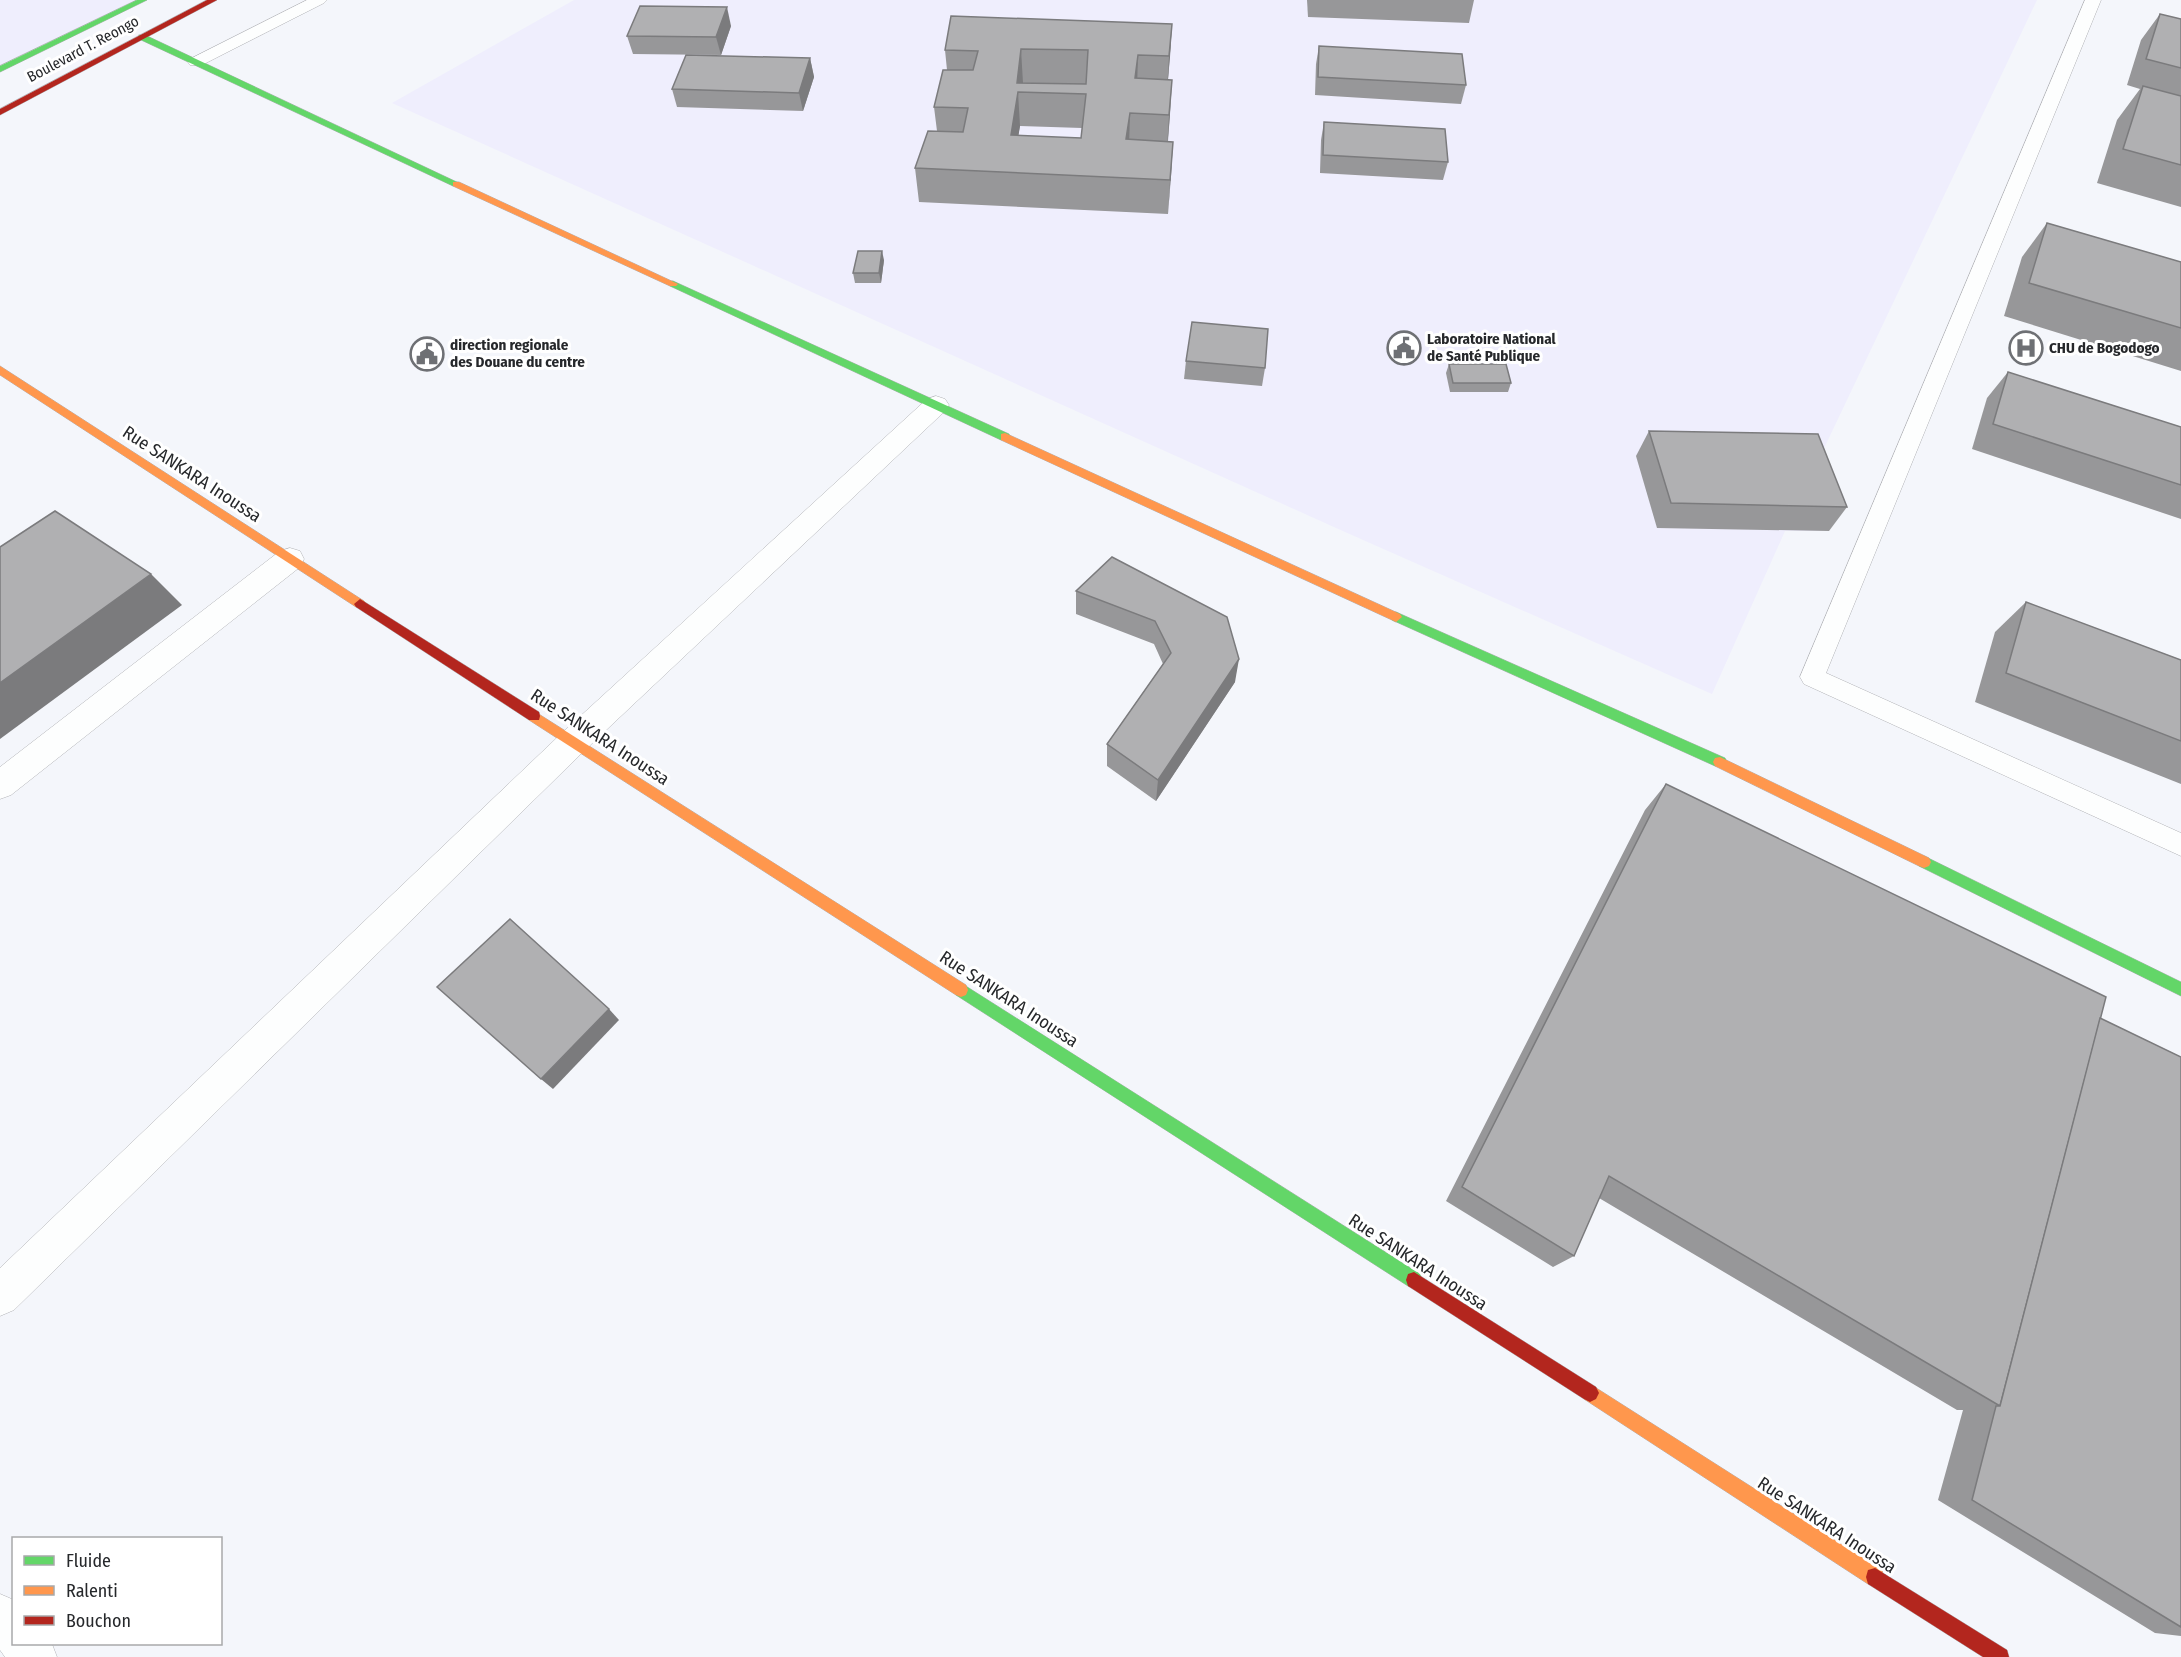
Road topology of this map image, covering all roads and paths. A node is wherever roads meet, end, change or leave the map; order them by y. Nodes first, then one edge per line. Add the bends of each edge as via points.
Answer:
1 (143, 0) edge
2 (213, 0) edge
3 (319, 0) edge
4 (2093, 0) edge
5 (142, 37) junction
6 (196, 62) junction
7 (0, 69) edge
8 (0, 112) edge
9 (0, 370) edge
10 (936, 405) junction
11 (290, 559) junction
12 (574, 741) junction
13 (0, 785) edge
14 (2181, 845) edge
15 (2181, 989) edge
16 (0, 1296) edge
17 (0, 1617) edge
18 (12, 1631) edge
19 (24, 1645) edge
20 (34, 1657) edge
21 (2000, 1657) edge

1 - 7 street, Boulevard T. Reongo
2 - 5 street, Boulevard T. Reongo
3 - 6 lane
4 - 14 lane via 1812,677
5 - 6 street
5 - 8 street, Boulevard T. Reongo
6 - 10 street
9 - 11 street, Rue SANKARA Inoussa
10 - 12 street
10 - 15 street via 1760,780
11 - 12 street, Rue SANKARA Inoussa
11 - 13 street
12 - 16 street
12 - 21 street, Rue SANKARA Inoussa
17 - 18 street
19 - 20 street

